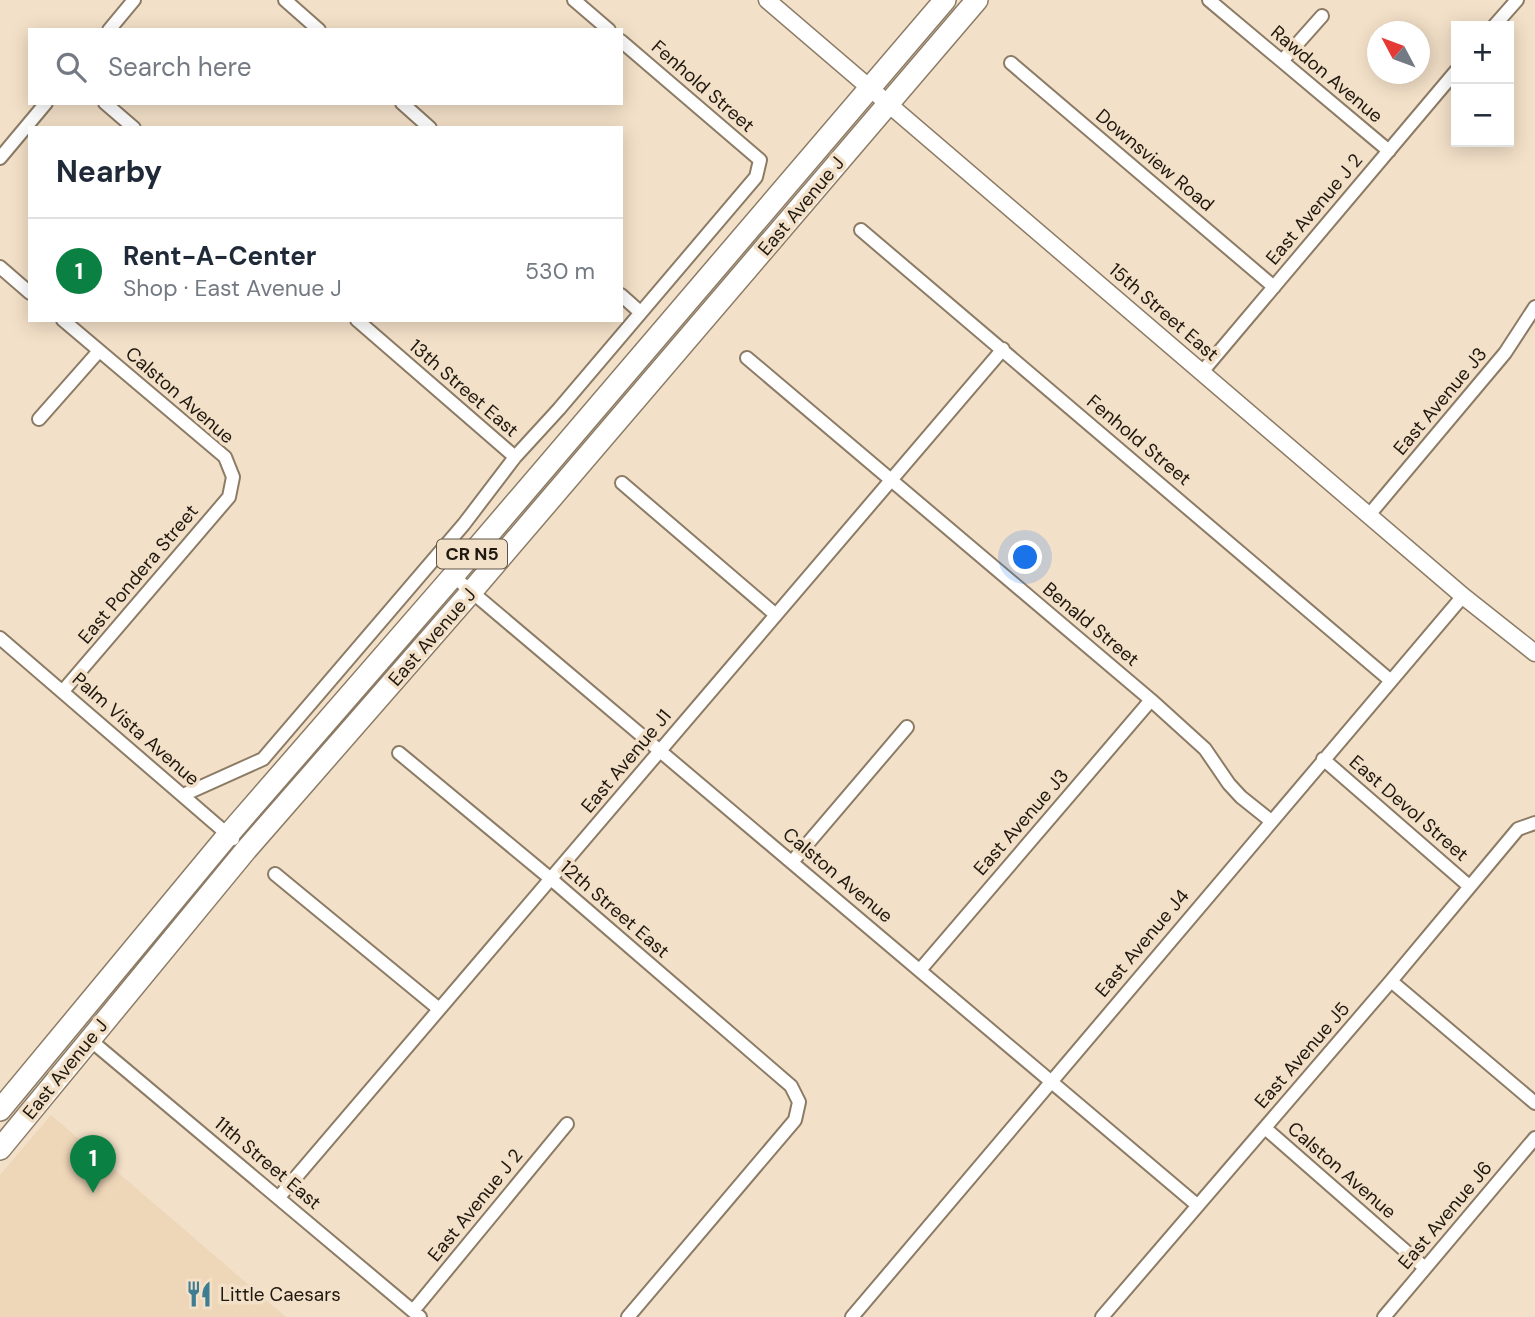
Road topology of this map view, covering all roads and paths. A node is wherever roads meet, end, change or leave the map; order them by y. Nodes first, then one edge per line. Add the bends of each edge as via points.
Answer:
1 (134, 0) edge
2 (285, 0) edge
3 (574, 0) edge
4 (767, 0) edge
5 (945, 0) edge
6 (977, 0) edge
7 (1209, 0) edge
8 (1517, 0) edge
9 (1322, 16) dead end
10 (1498, 21) edge
11 (111, 28) edge
12 (317, 28) edge
13 (606, 28) edge
14 (623, 43) edge
15 (1282, 61) junction
16 (1011, 63) dead end
17 (1451, 77) edge
18 (870, 88) junction
19 (888, 104) junction
20 (44, 105) edge
21 (107, 105) edge
22 (404, 105) edge
23 (132, 126) edge
24 (428, 126) edge
25 (1389, 151) junction
26 (0, 158) edge
27 (861, 230) dead end
28 (0, 267) edge
29 (1274, 287) junction
30 (28, 291) edge
31 (623, 297) edge
32 (1535, 307) edge
33 (640, 312) junction
34 (64, 322) edge
35 (359, 322) edge
36 (1003, 349) junction
37 (99, 351) junction
38 (747, 358) dead end
39 (1202, 372) junction
40 (39, 419) dead end
41 (515, 457) junction
42 (233, 477) joint
43 (892, 480) junction
44 (622, 484) dead end
45 (1369, 515) junction
46 (453, 576) junction
47 (472, 592) junction
48 (1463, 596) junction
49 (776, 615) junction
50 (0, 638) edge
51 (1535, 653) edge
52 (1391, 681) junction
53 (63, 691) junction
54 (1151, 700) junction
55 (907, 727) dead end
56 (660, 750) junction
57 (399, 753) dead end
58 (1323, 759) junction
59 (183, 795) junction
60 (1270, 821) junction
61 (1535, 823) edge
62 (228, 835) junction
63 (246, 850) junction
64 (792, 862) junction
65 (275, 874) dead end
66 (551, 879) junction
67 (1469, 886) junction
68 (920, 970) junction
69 (1391, 981) junction
70 (439, 1009) junction
71 (89, 1039) junction
72 (1050, 1081) junction
73 (22, 1084) junction
74 (1535, 1103) edge
75 (0, 1110) edge
76 (567, 1124) dead end
77 (1265, 1128) junction
78 (0, 1131) edge
79 (1535, 1138) edge
80 (0, 1149) edge
81 (279, 1197) junction
82 (1197, 1205) junction
83 (1426, 1268) junction
84 (417, 1314) edge
85 (628, 1317) edge
86 (852, 1317) edge
87 (1102, 1317) edge
88 (1384, 1317) edge

1 - 11 street
2 - 12 street
3 - 13 street
4 - 18 street, 15th Street East
5 - 18 main road, East Avenue J / CR N5
6 - 19 main road, East Avenue J / CR N5
7 - 15 street, Rawdon Avenue
8 - 10 street
9 - 15 street
14 - 33 street, Fenhold Street via 760,160 755,177
15 - 25 street, Rawdon Avenue
16 - 29 street, Downsview Road
17 - 25 street, East Avenue J 2
18 - 19 street, 15th Street East
18 - 46 main road, East Avenue J / CR N5
19 - 39 street, 15th Street East
19 - 47 main road, East Avenue J / CR N5
20 - 26 street
21 - 23 street
22 - 24 street
25 - 29 street, East Avenue J 2
27 - 36 street, Fenhold Street
28 - 30 street
29 - 39 street, East Avenue J 2
31 - 33 street
32 - 45 street, East Avenue J3 via 1505,353
33 - 41 street
34 - 37 street, Calston Avenue
35 - 41 street, 13th Street East
36 - 43 street, East Avenue J1
36 - 52 street, Fenhold Street
37 - 40 street
37 - 42 street, Calston Avenue via 225,457
38 - 43 street, Benald Street
39 - 45 street, 15th Street East
41 - 59 street via 464,524 263,759
42 - 53 street, East Pondera Street via 229,496
43 - 49 street, East Avenue J1
43 - 54 street, Benald Street
44 - 49 street
45 - 48 street, 15th Street East
46 - 47 street, Calston Avenue
46 - 62 main road, East Avenue J / CR N5
47 - 56 street, Calston Avenue
47 - 63 main road, East Avenue J / CR N5
48 - 51 street, 15th Street East
48 - 52 street, East Avenue J4
49 - 56 street, East Avenue J1
50 - 53 street, Palm Vista Avenue
52 - 58 street, East Avenue J4
53 - 59 street, Palm Vista Avenue
54 - 60 street, Benald Street via 1205,749 1235,791
54 - 68 street, East Avenue J3
55 - 64 street
56 - 64 street, Calston Avenue
56 - 66 street, East Avenue J1
57 - 66 street, 12th Street East
58 - 60 street, East Avenue J4
58 - 67 street, East Devol Street
59 - 62 street, Palm Vista Avenue
60 - 72 street, East Avenue J4
61 - 67 street, East Avenue J5 via 1518,829
62 - 63 street, Palm Vista Avenue
62 - 73 main road, East Avenue J / CR N5
63 - 71 main road, East Avenue J / CR N5
64 - 68 street, Calston Avenue
65 - 70 street
66 - 70 street, East Avenue J1
66 - 85 street, 12th Street East via 791,1086 799,1102 795,1120
67 - 69 street, East Avenue J5
68 - 72 street, Calston Avenue
69 - 74 street
69 - 77 street, East Avenue J5
70 - 81 street, East Avenue J1
71 - 80 main road, East Avenue J / CR N5
71 - 81 street, 11th Street East
72 - 82 street, Calston Avenue
72 - 86 street, East Avenue J4
73 - 75 main road, East Avenue J / CR N5
73 - 78 main road via 17,1110
76 - 84 street, East Avenue J 2
77 - 82 street, East Avenue J5
77 - 83 street, Calston Avenue
79 - 83 street, East Avenue J6
81 - 84 street, 11th Street East
82 - 87 street, East Avenue J5
83 - 88 street, East Avenue J6

